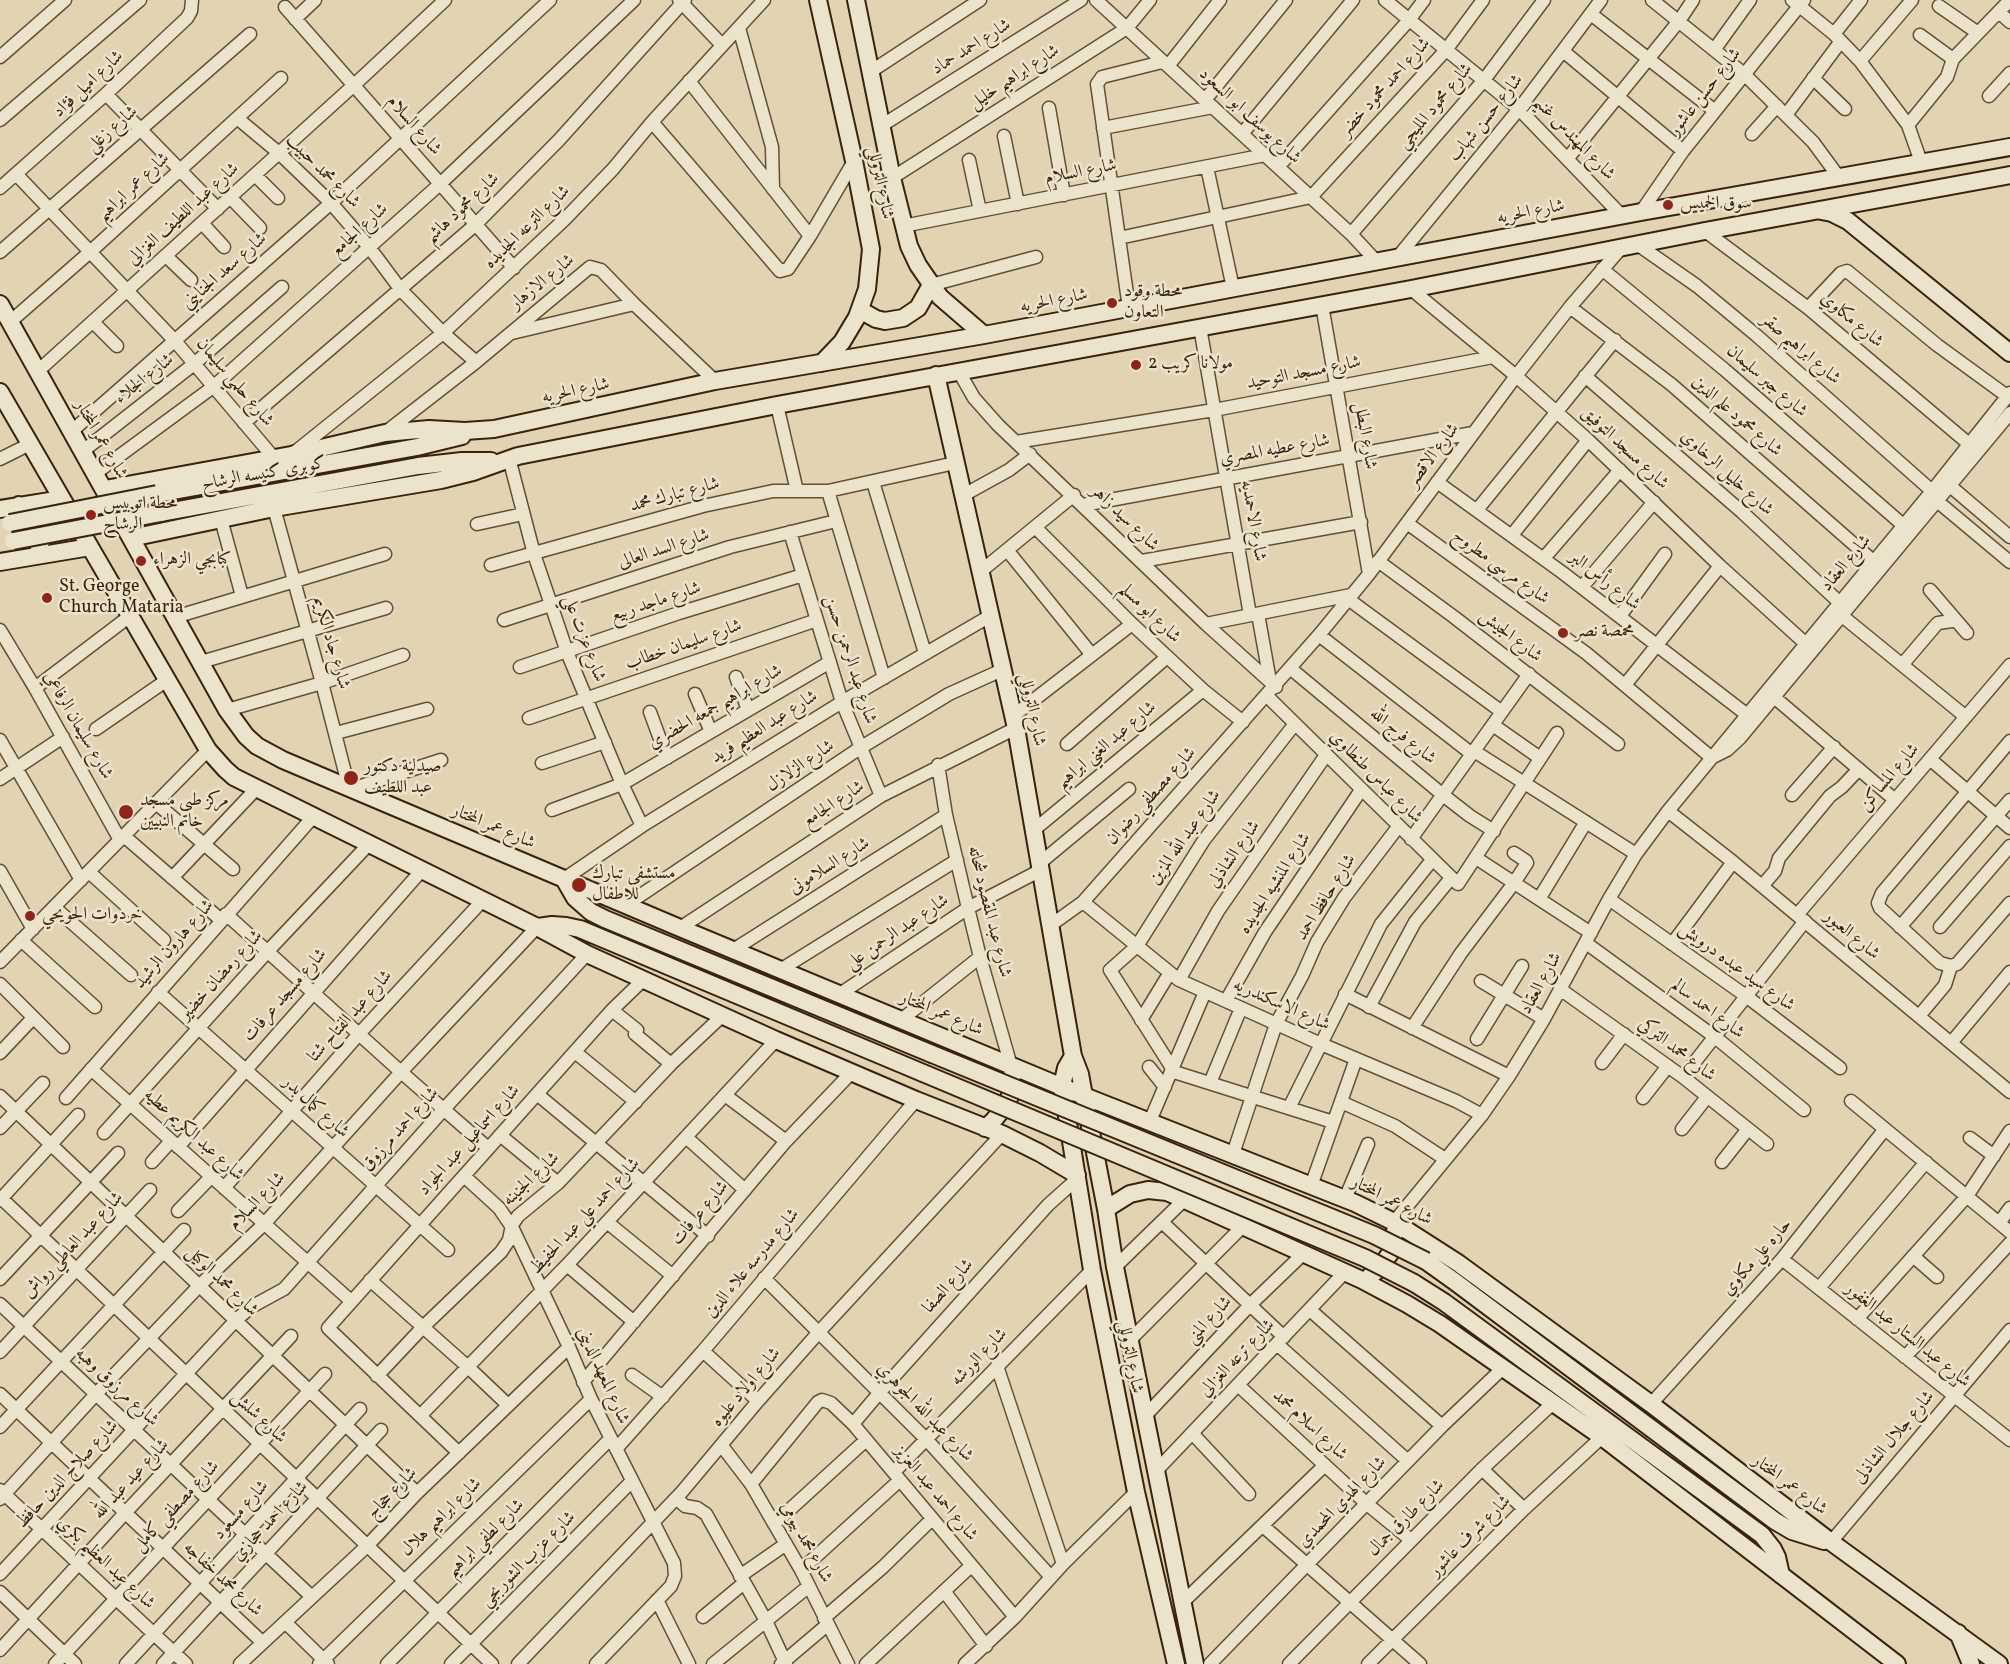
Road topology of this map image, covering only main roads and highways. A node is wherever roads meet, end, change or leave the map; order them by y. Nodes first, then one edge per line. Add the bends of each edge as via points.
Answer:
1 (818, 0) edge
2 (856, 0) edge
3 (2010, 147) edge
4 (2010, 175) edge
5 (1814, 210) junction
6 (931, 285) junction
7 (0, 304) edge
8 (860, 310) junction
9 (984, 335) junction
10 (2010, 353) edge
11 (822, 363) junction
12 (936, 375) junction
13 (0, 392) edge
14 (5, 409) edge
15 (480, 430) junction
16 (505, 460) junction
17 (137, 483) junction
18 (105, 489) junction
19 (62, 499) junction
20 (19, 506) junction
21 (3, 519) edge
22 (156, 533) junction
23 (131, 538) junction
24 (6, 542) edge
25 (90, 547) junction
26 (24, 558) junction
27 (0, 562) edge
28 (564, 879) junction
29 (537, 927) junction
30 (1073, 1056) junction
31 (1011, 1066) junction
32 (1062, 1086) junction
33 (1084, 1096) junction
34 (986, 1128) junction
35 (1178, 1132) junction
36 (1077, 1177) junction
37 (1157, 1191) junction
38 (1106, 1209) junction
39 (1394, 1222) junction
40 (1362, 1280) junction
41 (1831, 1542) junction
42 (1781, 1575) junction
43 (1958, 1633) junction
44 (1194, 1658) edge
45 (1175, 1660) edge
46 (1897, 1664) edge
47 (1971, 1664) edge
48 (1999, 1664) edge

1 - 8 main road, شارع التروللي via 871,249 867,289
2 - 6 main road, شارع التروللي via 903,226 918,265
3 - 9 main road, شارع الحريه
4 - 5 main road
5 - 10 main road via 1848,221
5 - 12 main road via 1411,289
6 - 8 main road via 918,308 903,318 885,321
6 - 9 main road, شارع التروللي via 953,310
7 - 18 main road, شارع عمر المختار
8 - 11 main road, شارع التروللي via 842,342
9 - 11 main road, شارع الحريه
11 - 15 main road, شارع الحريه
12 - 16 main road
12 - 30 main road, شارع التروللي via 1014,722
13 - 14 main road
14 - 19 main road
15 - 17 main road, شارع الحريه via 385,433
15 - 21 main road, كوبرى كنيسه الرشاح, bridge via 417,447
16 - 22 main road via 441,480 274,508
16 - 24 main road, كوبرى كنيسه الرشاح, bridge via 418,466
17 - 18 main road, شارع الحريه
17 - 22 main road via 126,501 128,514 139,529
18 - 23 main road, شارع عمر المختار
19 - 20 main road
19 - 25 main road
20 - 21 main road
20 - 26 main road via 37,514 44,533 36,552
22 - 23 main road
23 - 28 main road, شارع عمر المختار via 246,736 270,754
25 - 26 main road
25 - 29 main road via 208,750 225,770 256,789
26 - 27 main road
28 - 31 main road, شارع عمر المختار
28 - 41 main road, bridge via 575,898 606,919 1374,1235 1426,1262 1774,1521 1792,1531
29 - 34 main road via 722,1016
29 - 42 main road, bridge via 552,925 580,930 1365,1258 1414,1283 1762,1535 1773,1549
30 - 32 main road, شارع التروللي
30 - 33 main road, شارع التروللي
31 - 32 main road, شارع عمر المختار
31 - 34 main road via 1010,1096
32 - 33 main road, شارع عمر المختار
32 - 36 main road, شارع التروللي
33 - 35 main road, شارع عمر المختار
33 - 38 main road, شارع التروللي
34 - 36 main road
35 - 37 main road via 1158,1145 1152,1156 1149,1168
35 - 39 main road, شارع عمر المختار
36 - 45 main road, شارع التروللي via 1136,1492
37 - 38 main road via 1130,1194
37 - 40 main road via 1185,1199
38 - 44 main road, شارع التروللي
39 - 40 main road via 1394,1242 1386,1261
39 - 41 main road, شارع عمر المختار via 1458,1263 1651,1404
40 - 42 main road via 1440,1324 1602,1437
41 - 43 main road, شارع عمر المختار
42 - 46 main road
43 - 47 main road
43 - 48 main road, شارع عمر المختار
44 - 45 main road

